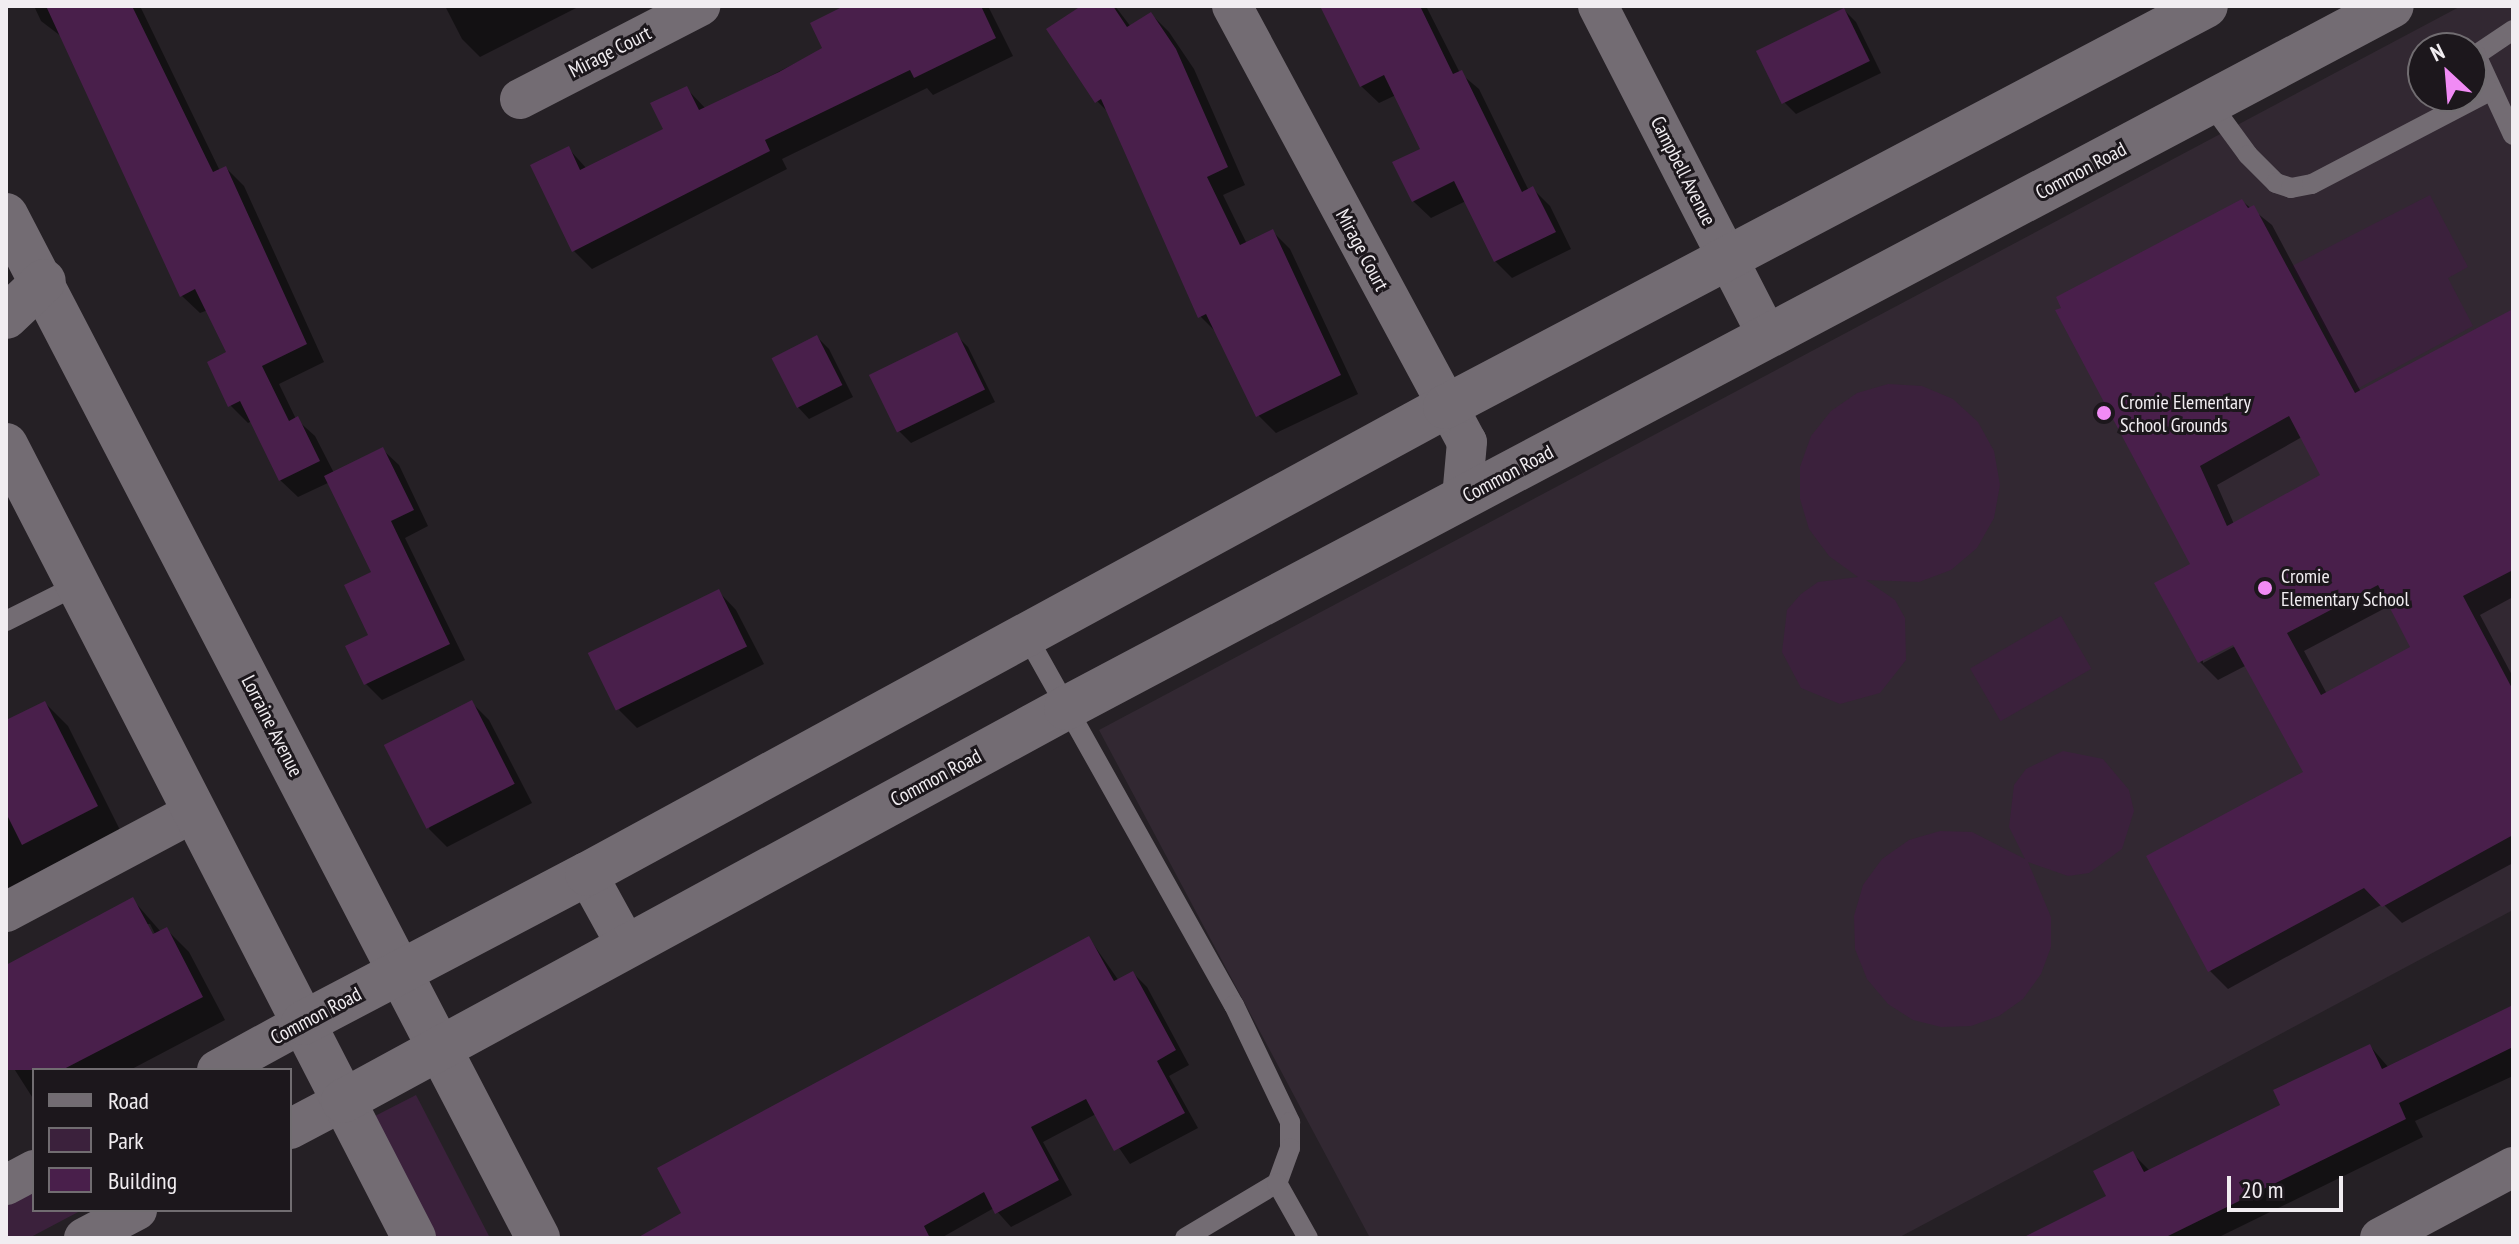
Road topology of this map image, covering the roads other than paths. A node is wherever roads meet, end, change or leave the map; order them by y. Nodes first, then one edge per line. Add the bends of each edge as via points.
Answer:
1 (700, 6) edge
2 (1232, 6) edge
3 (1598, 6) edge
4 (2206, 6) edge
5 (2392, 6) edge
6 (2513, 30) edge
7 (2490, 91) junction
8 (520, 99) dead end
9 (2210, 103) junction
10 (2513, 135) edge
11 (6, 215) edge
12 (1729, 260) junction
13 (44, 281) junction
14 (6, 317) edge
15 (1768, 337) junction
16 (1445, 407) junction
17 (6, 445) edge
18 (1462, 498) junction
19 (78, 585) junction
20 (6, 621) edge
21 (1025, 633) junction
22 (1066, 708) junction
23 (194, 812) junction
24 (587, 874) junction
25 (6, 912) edge
26 (626, 945) junction
27 (399, 972) junction
28 (303, 1023) junction
29 (440, 1050) junction
30 (221, 1068) edge
31 (343, 1101) junction
32 (292, 1128) edge
33 (2513, 1167) edge
34 (32, 1171) edge
35 (1277, 1183) junction
36 (6, 1185) edge
37 (133, 1212) edge
38 (84, 1238) edge
39 (414, 1238) edge
40 (538, 1238) edge
41 (1185, 1238) edge
42 (1308, 1238) edge
43 (2380, 1238) edge

1 - 8 street, Mirage Court
2 - 16 street, Mirage Court
3 - 12 street, Campbell Avenue
4 - 12 street, Common Road
5 - 9 street, Common Road
6 - 7 lane via 2476,55
7 - 9 lane via 2312,184 2291,188 2276,183 2248,155
7 - 10 lane
9 - 15 street, Common Road
11 - 13 street, Lorraine Avenue
12 - 15 street, Campbell Avenue
12 - 16 street, Common Road
13 - 14 street
13 - 27 street, Lorraine Avenue
15 - 18 street, Common Road
16 - 18 street, Mirage Court via 1467,442
16 - 21 street, Common Road
17 - 19 street
18 - 22 street, Common Road
19 - 20 lane
19 - 23 street
21 - 22 lane
21 - 24 street, Common Road
22 - 26 street, Common Road
22 - 35 lane via 1234,1005 1278,1094 1290,1122 1290,1148
23 - 25 street
23 - 28 street
24 - 26 street
24 - 27 street, Common Road
26 - 29 street, Common Road
27 - 28 street, Common Road
27 - 29 street, Lorraine Avenue
28 - 30 street, Common Road
28 - 31 street
29 - 31 street, Common Road
29 - 40 street, Lorraine Avenue
31 - 32 street, Common Road
31 - 39 street
33 - 43 street
34 - 36 street
35 - 41 lane
35 - 42 lane
37 - 38 street

